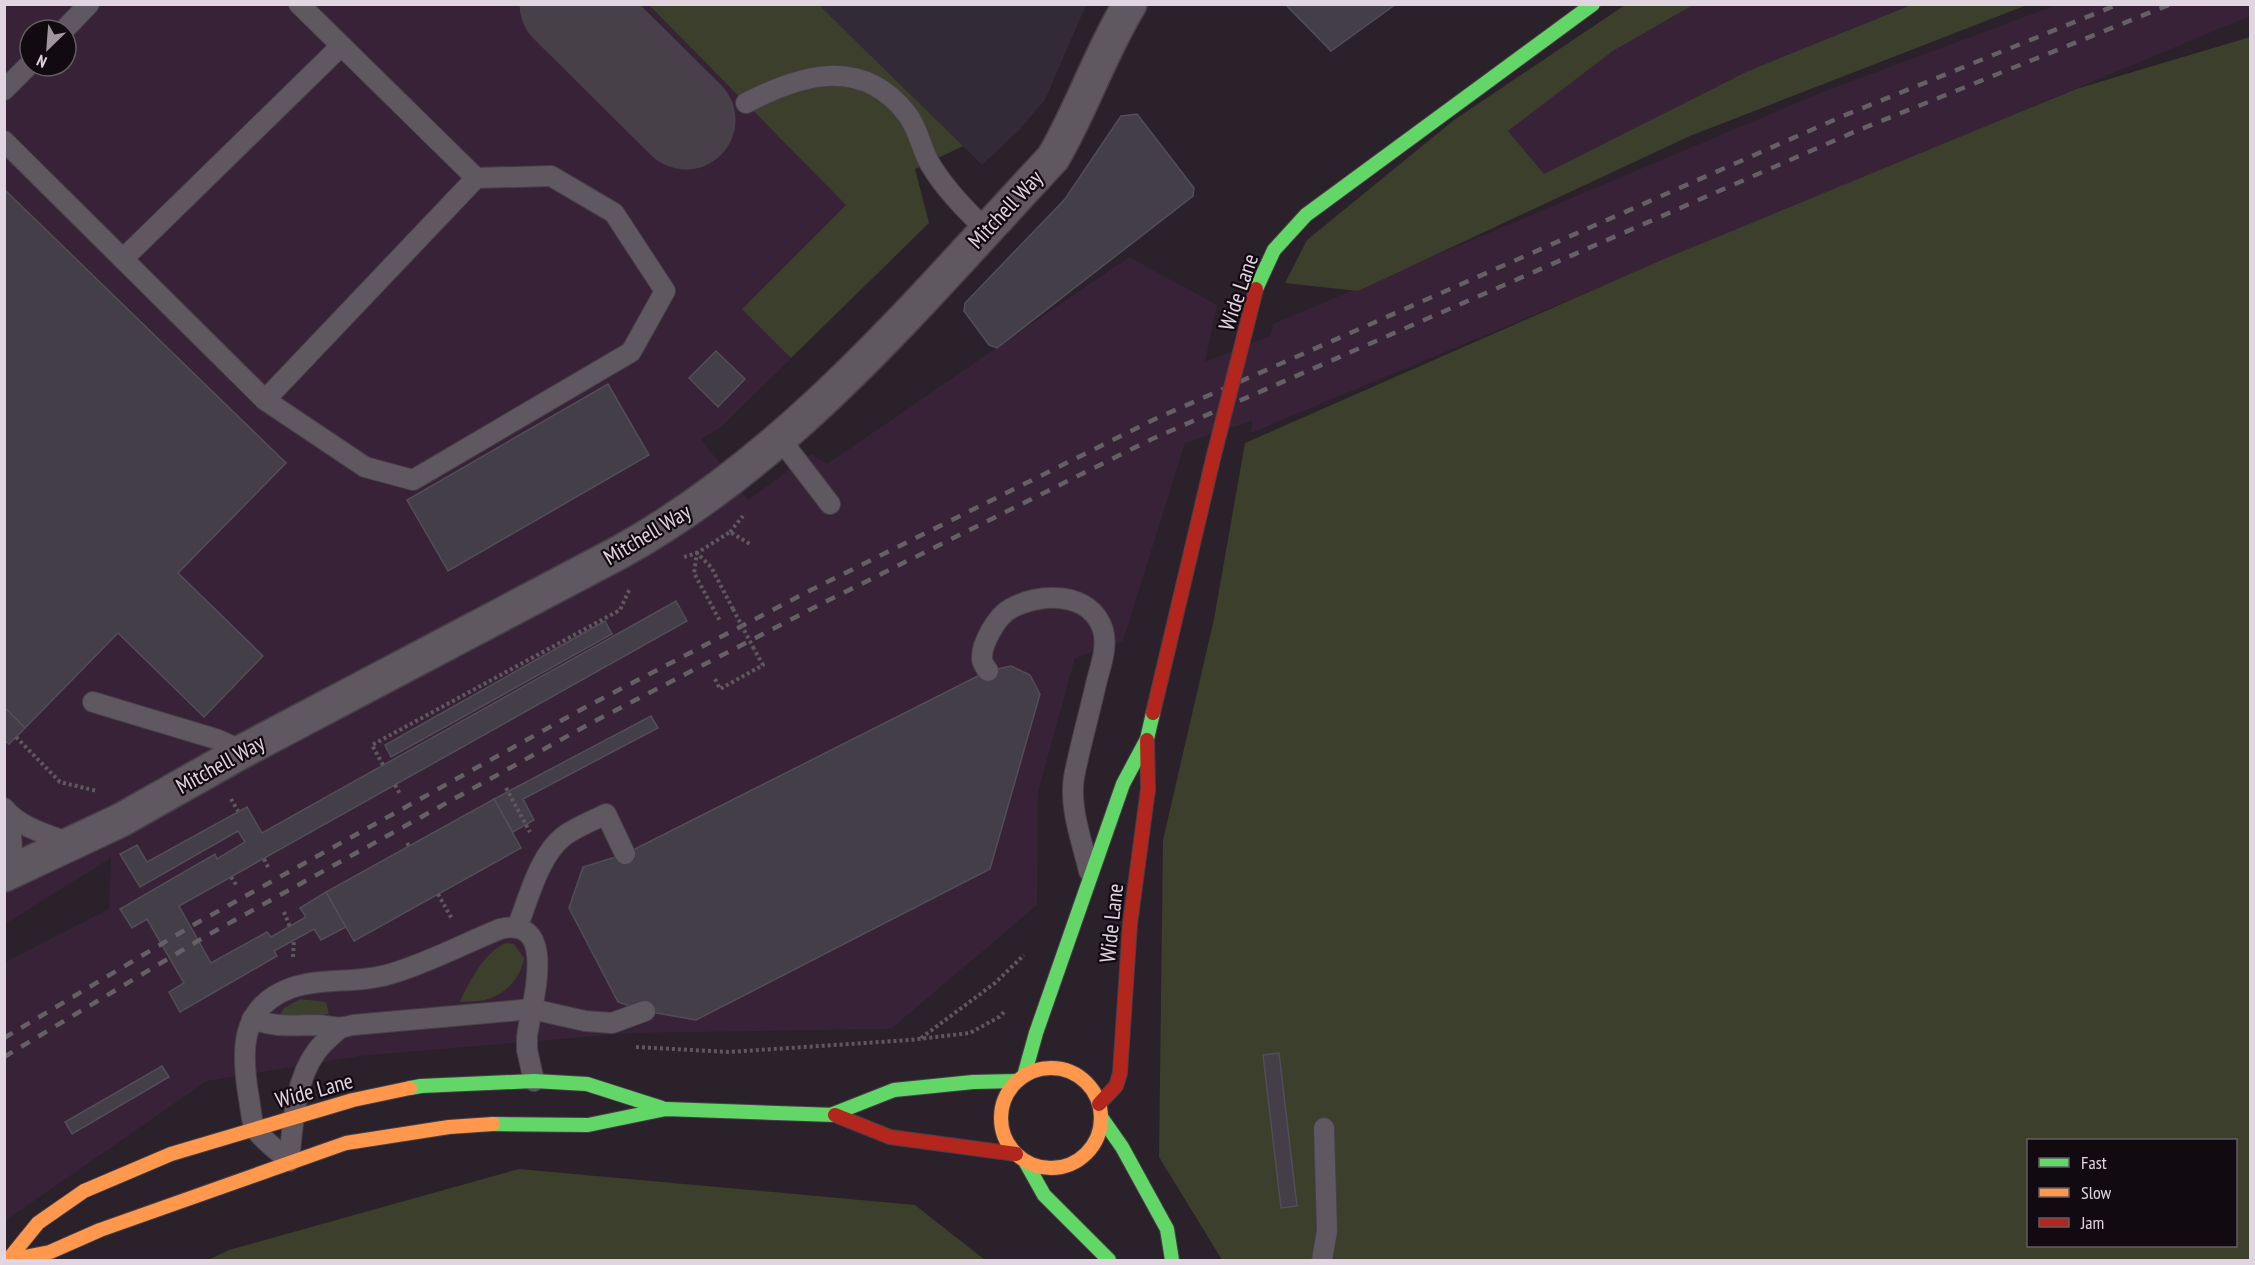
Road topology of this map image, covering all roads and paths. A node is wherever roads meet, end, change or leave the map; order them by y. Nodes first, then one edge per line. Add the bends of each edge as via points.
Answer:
1 (89, 4) edge
2 (299, 4) edge
3 (1130, 4) edge
4 (1593, 4) edge
5 (76, 18) edge
6 (341, 46) junction
7 (18, 76) edge
8 (4, 90) edge
9 (746, 103) dead end
10 (4, 141) edge
11 (476, 178) junction
12 (986, 230) junction
13 (123, 259) junction
14 (265, 400) junction
15 (781, 440) junction
16 (830, 504) dead end
17 (750, 543) dead end
18 (634, 545) junction
19 (697, 553) junction
20 (720, 621) dead end
21 (988, 671) dead end
22 (715, 679) dead end
23 (93, 702) dead end
24 (16, 736) dead end
25 (1147, 739) junction
26 (243, 751) junction
27 (383, 765) dead end
28 (60, 782) dead end
29 (395, 785) dead end
30 (506, 788) dead end
31 (400, 794) dead end
32 (8, 812) edge
33 (526, 825) dead end
34 (72, 844) junction
35 (625, 854) dead end
36 (264, 859) dead end
37 (269, 869) dead end
38 (5, 875) edge
39 (1090, 876) junction
40 (231, 877) dead end
41 (237, 886) dead end
42 (284, 912) dead end
43 (290, 927) dead end
44 (517, 928) junction
45 (1027, 952) dead end
46 (532, 1009) junction
47 (1006, 1010) dead end
48 (645, 1011) dead end
49 (252, 1019) junction
50 (339, 1029) junction
51 (920, 1039) junction
52 (630, 1047) dead end
53 (1020, 1079) junction
54 (534, 1081) junction
55 (666, 1109) junction
56 (1100, 1111) junction
57 (833, 1114) junction
58 (294, 1117) junction
59 (254, 1128) junction
60 (1324, 1128) dead end
61 (1021, 1157) junction
62 (289, 1161) junction
63 (8, 1260) edge
64 (1109, 1260) edge
65 (1172, 1260) edge
66 (1322, 1260) edge

1 - 5 lane
2 - 6 lane
3 - 12 street, Mitchell Way via 1114,30 1072,127 1053,158
4 - 25 main road, Wide Lane, bridge via 1306,215 1274,250 1256,289
6 - 11 lane
6 - 13 lane
7 - 8 lane
9 - 12 lane via 806,78 856,77 881,88 908,115 929,163 950,193
10 - 13 lane
11 - 14 lane
11 - 14 lane via 551,177 615,213 665,291 631,352 413,480 365,467
12 - 15 street, Mitchell Way via 833,393
13 - 14 lane
15 - 16 lane
15 - 18 street, Mitchell Way
17 - 19 path via 730,532
18 - 19 path via 662,564
18 - 26 street, Mitchell Way
18 - 27 path via 635,576 620,610 372,745
19 - 20 path via 694,573
19 - 22 path, bridge via 711,567 763,665 720,689
21 - 39 lane via 982,660 985,641 1008,609 1050,597 1072,599 1090,610 1103,630 1105,652 1074,779 1073,802
23 - 26 lane via 216,739
24 - 28 path
25 - 39 main road, Wide Lane via 1123,784
25 - 56 main road, Wide Lane via 1148,789 1130,924 1120,1073
26 - 34 street, Mitchell Way
29 - 31 path
30 - 33 path
32 - 34 lane via 35,830
32 - 38 lane via 12,851
34 - 38 street, Mitchell Way
35 - 44 lane via 606,814 574,830 553,846 536,877
36 - 37 path
39 - 53 main road, Wide Lane
40 - 41 path
42 - 43 path
44 - 46 lane via 533,940 538,956
44 - 49 lane via 500,929 433,960 381,977 292,988 270,999
45 - 51 path via 995,983
46 - 48 lane via 612,1023
46 - 50 lane
46 - 54 lane via 527,1050
47 - 51 path via 970,1033
49 - 50 lane via 269,1025
49 - 59 lane via 245,1061
50 - 58 lane via 311,1060
51 - 52 path via 729,1052
53 - 56 main road via 1046,1069 1068,1071 1092,1090
53 - 57 main road, Wide Lane via 894,1090
53 - 61 main road via 1004,1101 1001,1125 1006,1141
54 - 55 main road, Wide Lane via 587,1084
54 - 58 main road, Wide Lane via 421,1086
55 - 57 main road, Wide Lane
55 - 62 main road, Wide Lane via 588,1125 449,1127 346,1143
56 - 61 main road via 1099,1132 1082,1157 1054,1168 1039,1167
56 - 65 main road via 1167,1229
57 - 61 main road, Wide Lane via 890,1137
58 - 59 main road, Wide Lane
58 - 62 lane
59 - 62 lane
59 - 63 main road, Wide Lane via 171,1154 84,1191 38,1223
60 - 66 lane via 1327,1231
61 - 64 main road via 1044,1195
62 - 63 main road, Wide Lane via 50,1252

